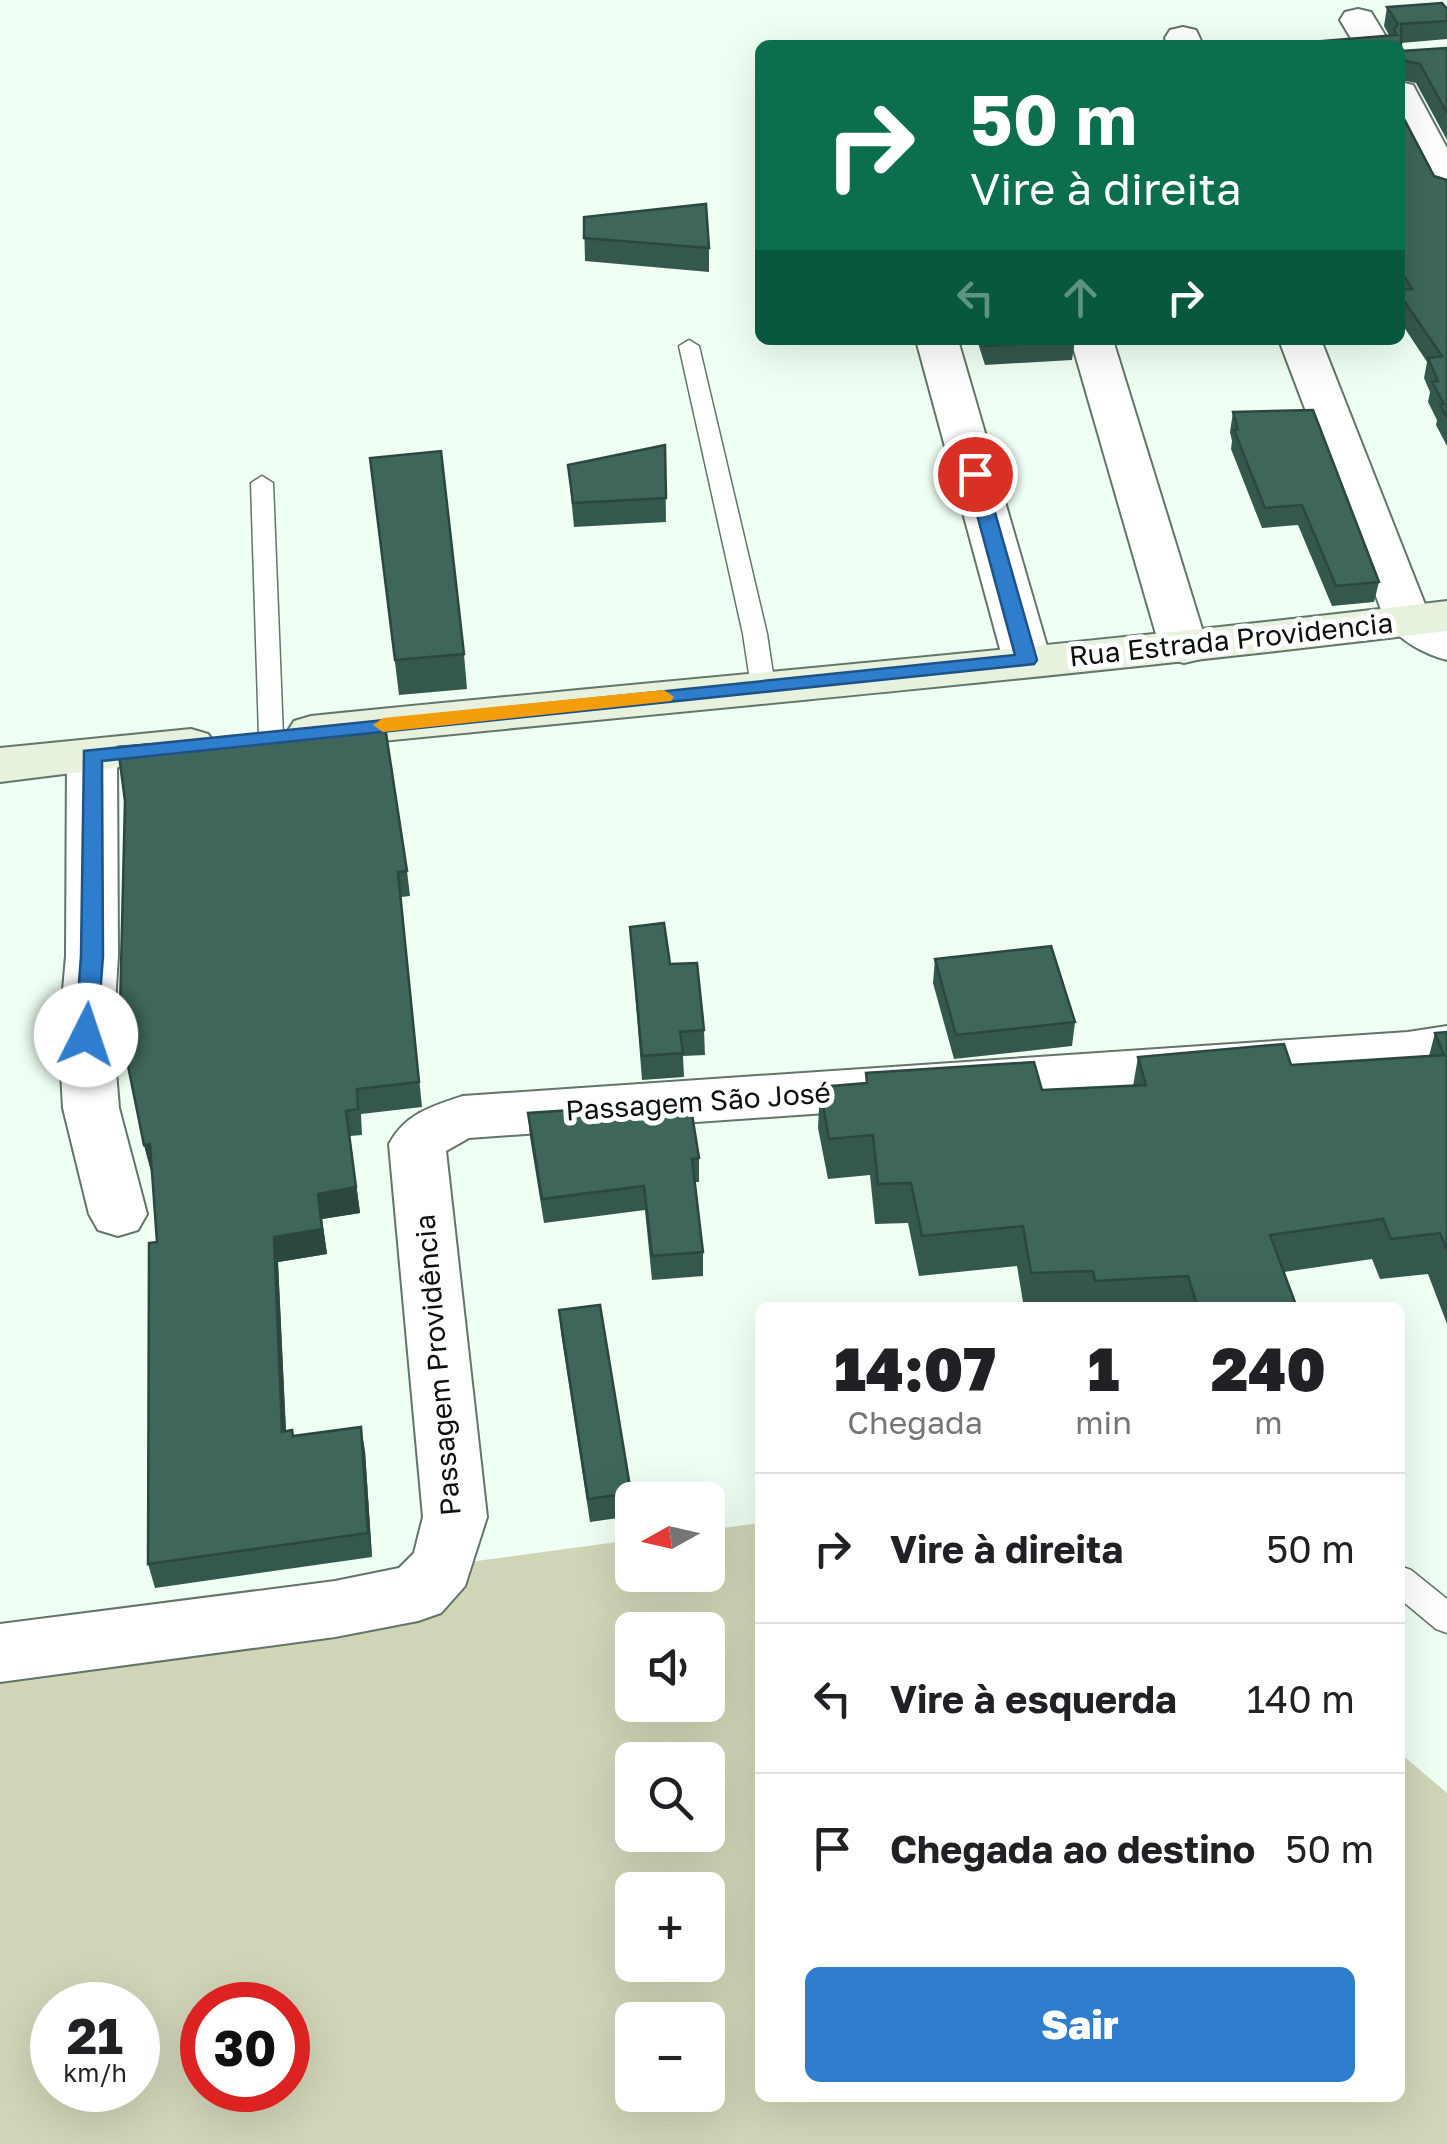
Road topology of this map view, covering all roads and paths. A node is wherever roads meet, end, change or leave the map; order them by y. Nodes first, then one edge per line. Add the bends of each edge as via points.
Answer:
1 (1405, 100) edge
2 (1437, 145) edge
3 (1447, 186) edge
4 (938, 345) edge
5 (1093, 345) edge
6 (1302, 345) edge
7 (689, 346) dead end
8 (262, 483) dead end
9 (1434, 627) edge
10 (1184, 648) junction
11 (1027, 660) junction
12 (763, 686) junction
13 (271, 736) junction
14 (92, 756) junction
15 (0, 765) edge
16 (1447, 1046) edge
17 (488, 1114) joint
18 (118, 1214) dead end
19 (1405, 1584) edge
20 (1447, 1619) edge
21 (0, 1653) edge

1 - 2 street
2 - 3 street
4 - 11 street
5 - 10 street
6 - 9 street
7 - 12 lane
8 - 13 lane
9 - 10 main road, Rua Estrada Providencia
10 - 11 main road, Rua Estrada Providencia
11 - 12 main road, Rua Estrada Providencia
12 - 13 main road, Rua Estrada Providencia
13 - 14 main road, Rua Estrada Providencia
14 - 15 main road, Rua Estrada Providencia
14 - 18 street via 86,1035 91,1108
16 - 17 street, Passagem São José
17 - 21 street, Passagem Providência via 436,1128 417,1144 455,1517 442,1566 418,1594
19 - 20 lane

